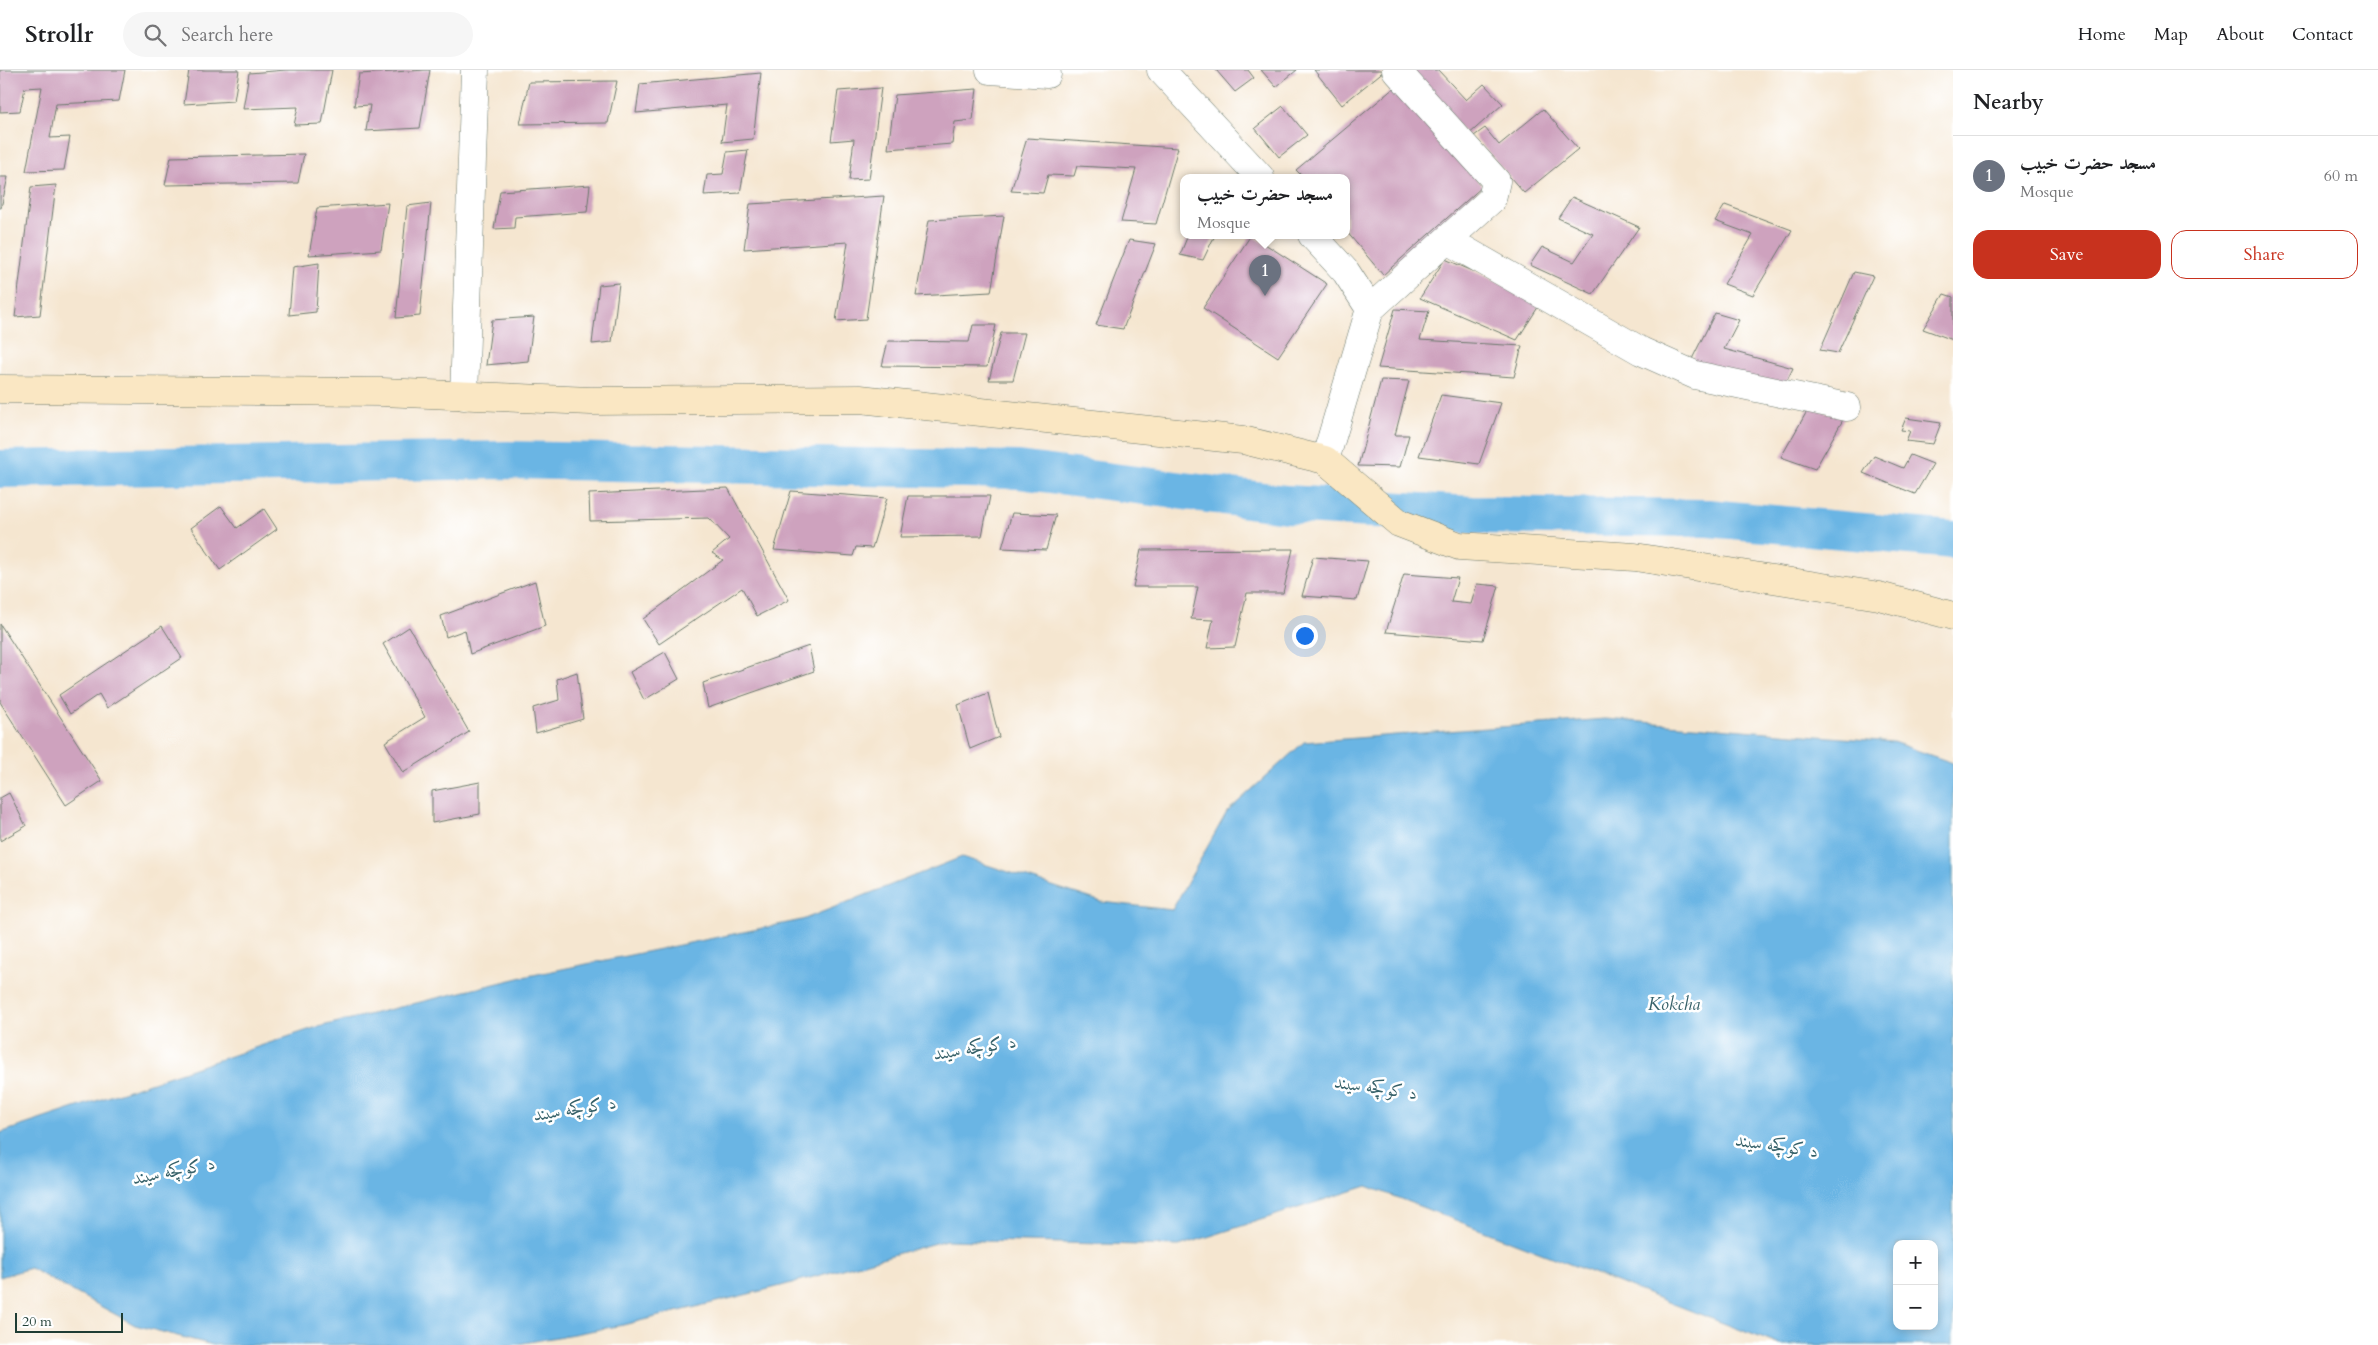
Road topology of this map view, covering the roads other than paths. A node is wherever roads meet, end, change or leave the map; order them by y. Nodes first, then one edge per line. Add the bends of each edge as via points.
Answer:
1 (475, 70) edge
2 (990, 70) edge
3 (1161, 70) edge
4 (1396, 70) edge
5 (1047, 74) dead end
6 (1257, 174) edge
7 (1316, 239) edge
8 (1447, 240) junction
9 (1370, 309) junction
10 (0, 389) edge
11 (464, 396) junction
12 (1847, 407) dead end
13 (1325, 460) junction
14 (1953, 616) edge

1 - 11 street
2 - 5 street
3 - 6 street
4 - 8 street via 1496,181 1492,199
7 - 9 street via 1346,272
8 - 9 street
8 - 12 street via 1641,351 1695,375
9 - 13 street
10 - 11 street via 382,392
11 - 13 street via 591,401 860,399 1243,440
13 - 14 street via 1399,522 1459,546 1635,557 1879,596

